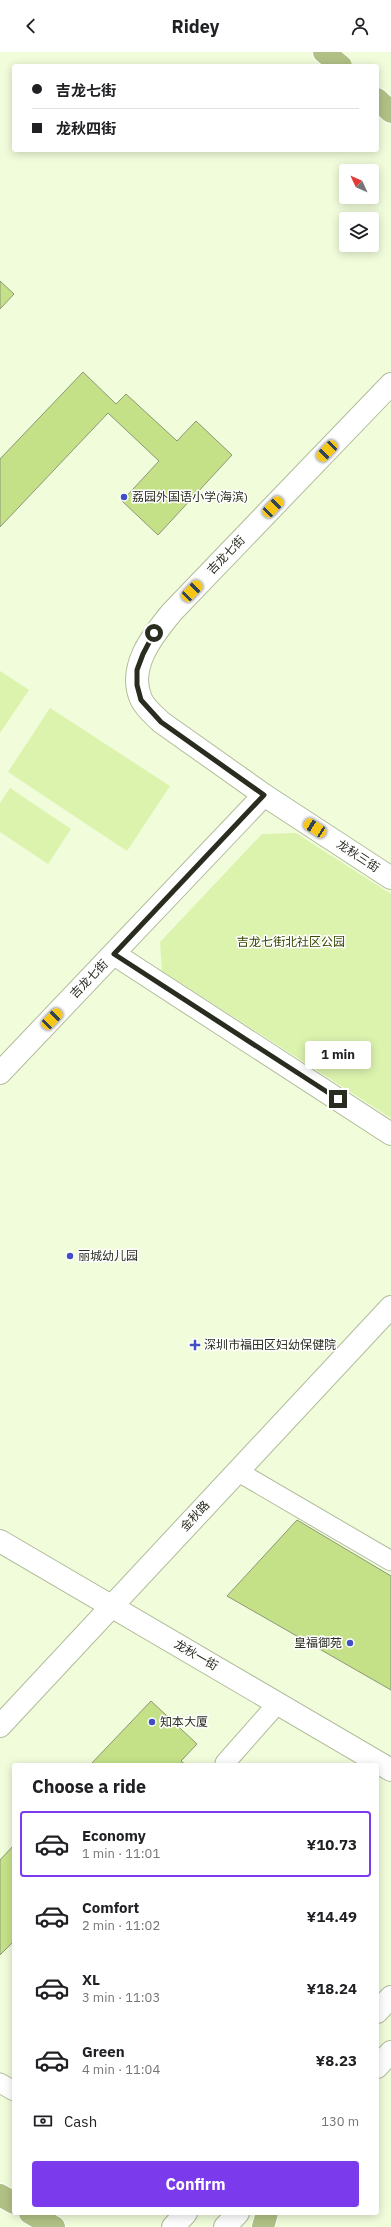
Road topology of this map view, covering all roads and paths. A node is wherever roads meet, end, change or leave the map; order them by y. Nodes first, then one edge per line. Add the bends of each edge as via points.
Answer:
1 (324, 52) edge
2 (339, 64) edge
3 (379, 101) edge
4 (391, 112) edge
5 (391, 384) edge
6 (264, 795) junction
7 (391, 878) edge
8 (114, 954) junction
9 (0, 1073) edge
10 (391, 1134) edge
11 (391, 1307) edge
12 (237, 1471) junction
13 (0, 1542) edge
14 (391, 1561) edge
15 (111, 1606) junction
16 (278, 1703) junction
17 (0, 1726) edge
18 (225, 1763) edge
19 (391, 1770) edge
20 (391, 1997) edge
21 (379, 2010) edge
22 (391, 2052) edge
23 (379, 2064) edge
24 (0, 2083) edge
25 (12, 2090) edge
26 (33, 2215) edge
27 (184, 2215) edge
28 (236, 2215) edge
29 (266, 2215) edge
30 (54, 2227) edge
31 (173, 2227) edge
32 (225, 2227) edge
33 (263, 2227) edge

1 - 2 main road
3 - 4 main road
5 - 6 street, 吉龙七街 via 172,612 154,633 137,670 141,700 150,712
6 - 7 street, 龙秋三街
6 - 8 street, 吉龙七街
8 - 9 street, 吉龙七街
8 - 10 street
11 - 12 street, 金秋路
12 - 14 lane
12 - 15 street, 金秋路
13 - 15 street, 龙秋一街
15 - 16 street, 龙秋一街
15 - 17 street, 金秋路
16 - 18 lane
16 - 19 street, 龙秋一街
20 - 21 street
22 - 23 street
24 - 25 lane
26 - 30 main road
27 - 31 street
28 - 32 street
29 - 33 main road

